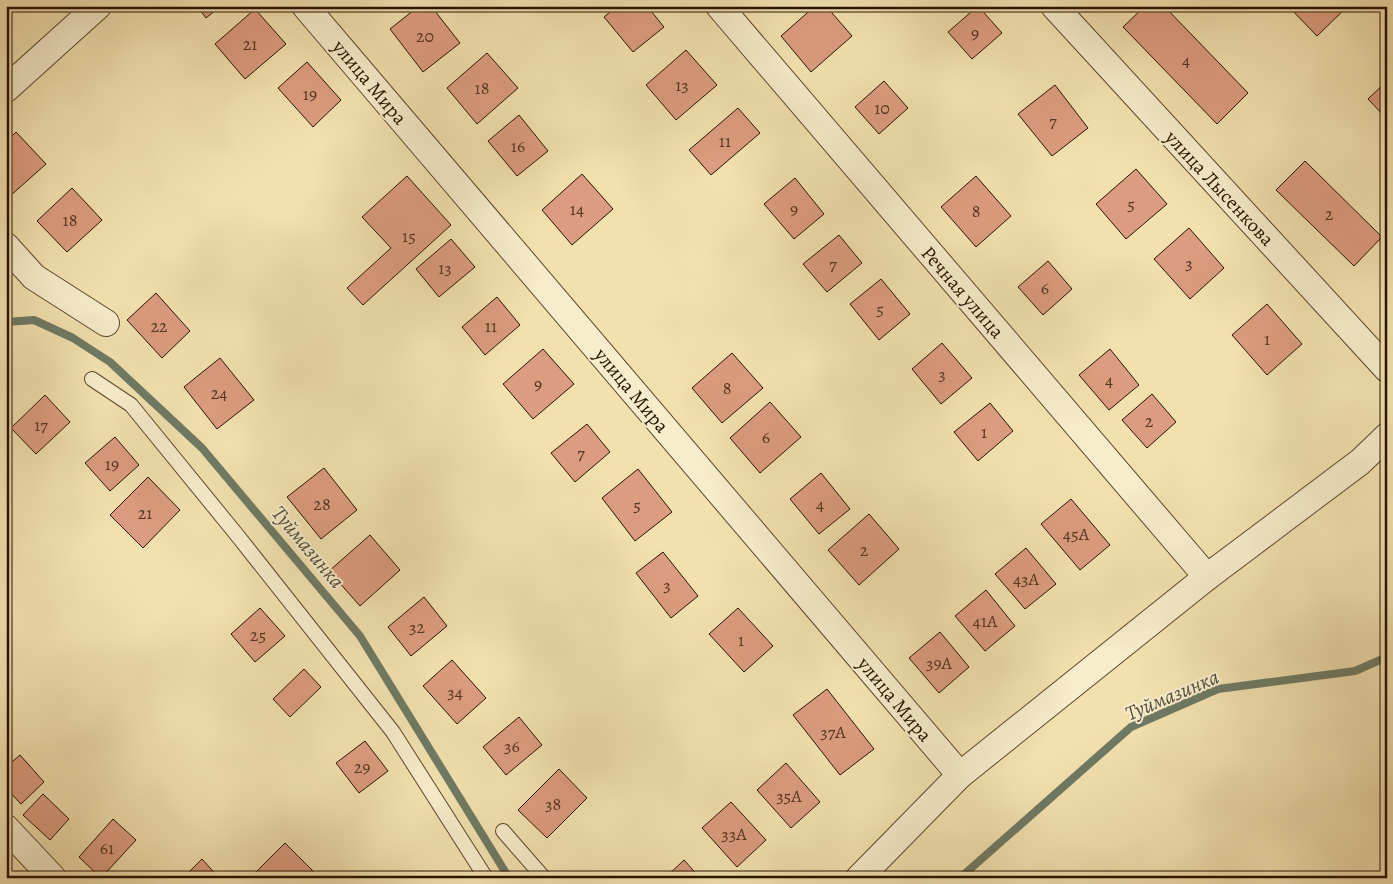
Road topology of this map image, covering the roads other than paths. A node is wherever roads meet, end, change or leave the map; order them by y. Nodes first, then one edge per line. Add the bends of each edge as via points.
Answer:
1 (98, 6) edge
2 (305, 6) edge
3 (719, 6) edge
4 (1054, 6) edge
5 (6, 89) edge
6 (6, 246) edge
7 (106, 322) dead end
8 (1387, 369) edge
9 (92, 379) dead end
10 (1387, 436) edge
11 (1207, 577) junction
12 (960, 775) junction
13 (6, 828) edge
14 (503, 831) dead end
15 (53, 878) edge
16 (486, 878) edge
17 (544, 878) edge
18 (859, 878) edge

1 - 5 street
2 - 12 street, улица Мира
3 - 11 street, Речная улица
4 - 8 street, улица Лысенкова
6 - 7 street via 34,277
9 - 16 lane via 131,405 243,542 393,732
10 - 11 street via 1360,462
11 - 12 street
12 - 18 street
13 - 15 street
14 - 17 lane

